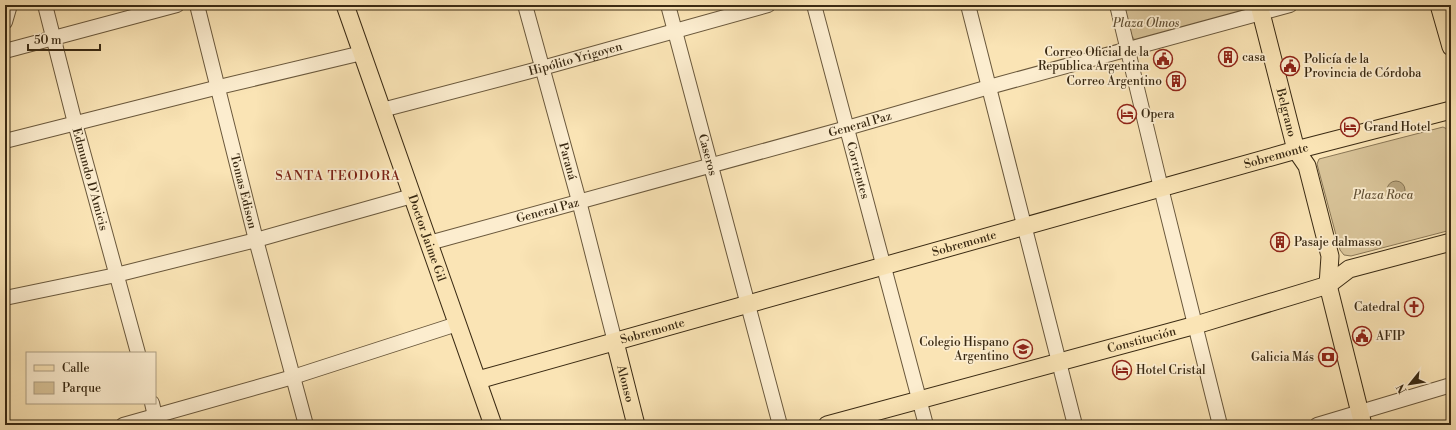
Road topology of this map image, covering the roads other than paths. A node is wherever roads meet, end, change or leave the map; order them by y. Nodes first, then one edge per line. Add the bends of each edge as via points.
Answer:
1 (10, 5) edge
2 (45, 5) edge
3 (177, 5) edge
4 (197, 5) edge
5 (334, 5) edge
6 (345, 5) edge
7 (525, 5) edge
8 (668, 5) edge
9 (768, 5) edge
10 (814, 5) edge
11 (968, 5) edge
12 (1117, 5) edge
13 (1290, 5) edge
14 (1439, 5) edge
15 (1260, 9) edge
16 (5, 22) edge
17 (674, 31) junction
18 (54, 37) junction
19 (1451, 47) edge
20 (1128, 50) junction
21 (5, 51) edge
22 (357, 54) junction
23 (542, 68) junction
24 (218, 87) junction
25 (989, 87) junction
26 (382, 110) junction
27 (1451, 110) edge
28 (75, 123) junction
29 (847, 128) junction
30 (5, 141) edge
31 (1296, 150) junction
32 (711, 165) junction
33 (1161, 188) junction
34 (407, 198) junction
35 (578, 201) junction
36 (1024, 226) junction
37 (256, 240) junction
38 (1451, 242) edge
39 (429, 243) junction
40 (882, 266) junction
41 (116, 275) junction
42 (1328, 285) junction
43 (5, 298) edge
44 (748, 304) junction
45 (453, 325) junction
46 (1196, 325) junction
47 (615, 342) junction
48 (138, 352) edge
49 (1059, 361) junction
50 (293, 377) junction
51 (478, 380) junction
52 (1451, 385) edge
53 (919, 400) junction
54 (155, 415) edge
55 (1362, 419) edge
56 (123, 425) edge
57 (306, 425) edge
58 (482, 425) edge
59 (493, 425) edge
60 (636, 425) edge
61 (780, 425) edge
62 (827, 425) edge
63 (926, 425) edge
64 (1075, 425) edge
65 (1220, 425) edge
66 (1317, 425) edge

1 - 16 street
2 - 18 street, Edmundo D'Amicis
3 - 18 street
4 - 24 street, Tomas Edison
5 - 22 main road, Doctor Jaime Gil
6 - 22 main road, Doctor Jaime Gil
7 - 23 street, Paraná
8 - 17 street, Caseros
9 - 17 street, Hipólito Yrigoyen
10 - 29 street, Corrientes
11 - 25 street
12 - 20 street
13 - 15 street, General Paz
14 - 19 main road
15 - 20 street, General Paz
15 - 31 main road, Belgrano
17 - 23 street, Hipólito Yrigoyen
17 - 32 street, Caseros
18 - 21 street
18 - 28 street, Edmundo D'Amicis
20 - 25 street, General Paz
20 - 33 street
22 - 24 street
22 - 26 main road, Doctor Jaime Gil
22 - 34 main road, Doctor Jaime Gil
23 - 26 street, Hipólito Yrigoyen
23 - 35 street, Paraná
24 - 28 street
24 - 37 street, Tomas Edison
25 - 29 street, General Paz
25 - 36 street
26 - 34 main road, Doctor Jaime Gil
27 - 31 main road, Sobremonte
28 - 30 street
28 - 41 street, Edmundo D'Amicis
29 - 32 street, General Paz
29 - 40 street, Corrientes
31 - 33 main road, Sobremonte
31 - 42 main road, Belgrano via 1307,166 1330,256
32 - 35 street, General Paz
32 - 44 street, Caseros
33 - 36 main road, Sobremonte
33 - 46 street
34 - 37 street
34 - 39 main road, Doctor Jaime Gil
34 - 45 main road, Doctor Jaime Gil
35 - 39 street, General Paz
35 - 47 street, Paraná
36 - 40 main road, Sobremonte
36 - 49 street
37 - 41 street
37 - 50 street, Tomas Edison
38 - 42 main road, Constitución via 1349,269
39 - 45 main road, Doctor Jaime Gil
40 - 44 main road, Sobremonte
40 - 53 street, Corrientes
41 - 43 street
41 - 48 street, Edmundo D'Amicis
42 - 46 main road, Constitución
42 - 55 main road, Belgrano
44 - 47 main road, Sobremonte
44 - 61 street, Caseros
45 - 50 street
45 - 51 main road, Doctor Jaime Gil
45 - 58 main road
46 - 49 main road, Constitución
46 - 65 street
47 - 51 main road, Sobremonte
47 - 60 main road, Alonso
49 - 53 main road, Constitución
49 - 64 street
50 - 54 street
50 - 57 street, Tomas Edison
51 - 59 main road, Doctor Jaime Gil
52 - 55 street
53 - 62 main road, Constitución
53 - 63 street, Corrientes
54 - 56 street
55 - 66 street

